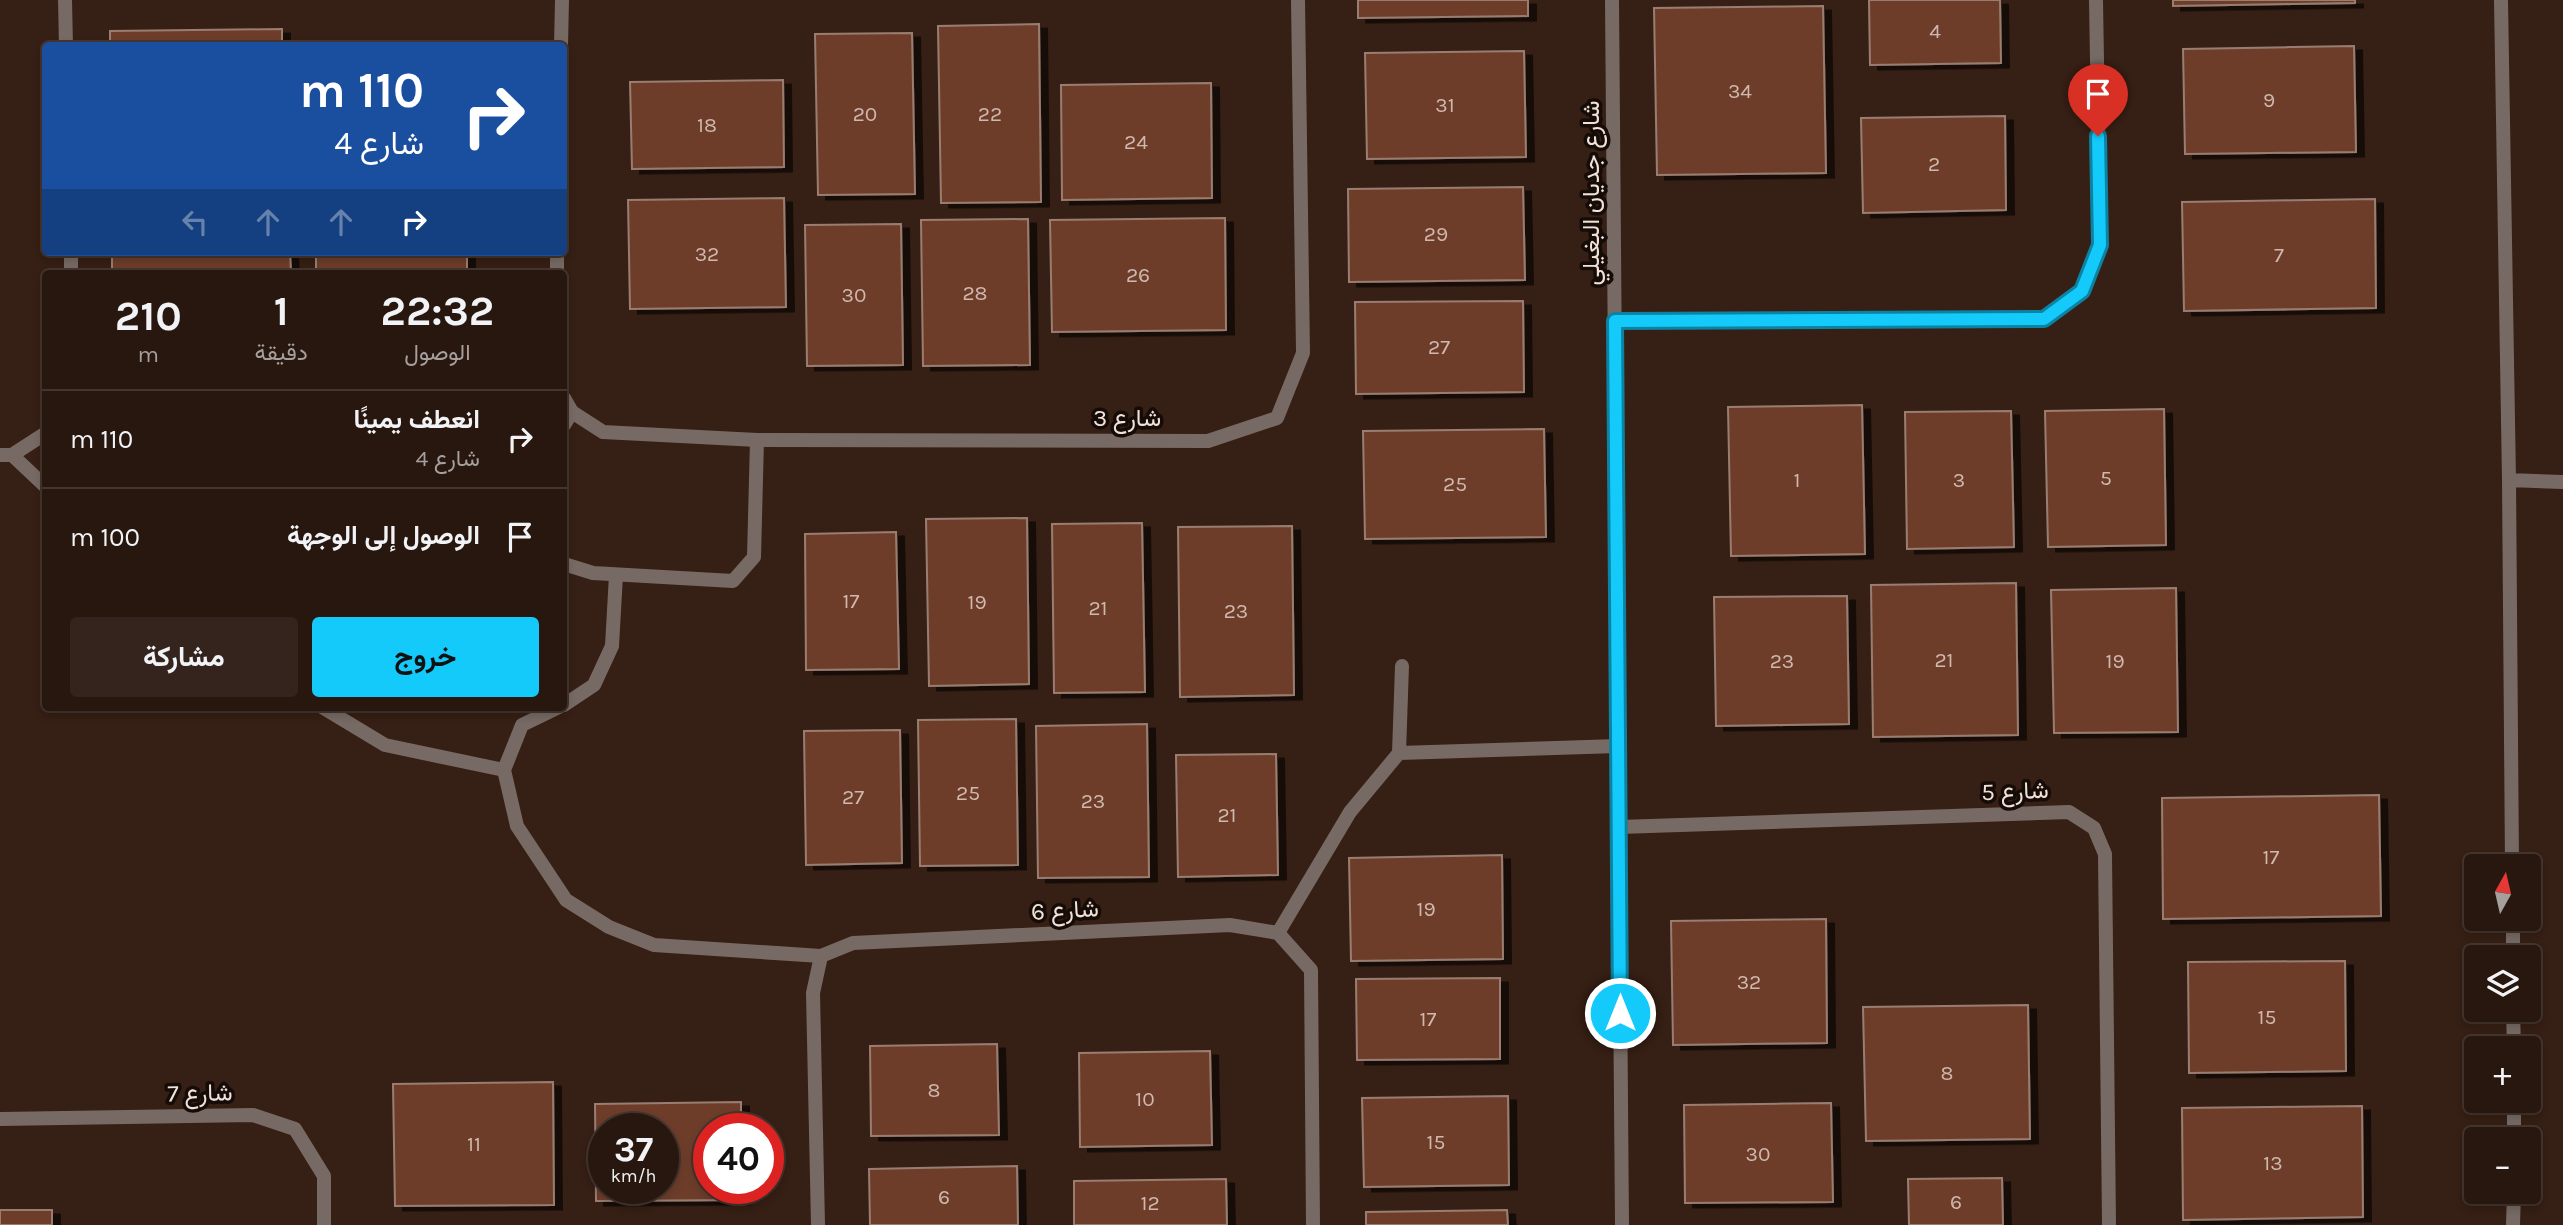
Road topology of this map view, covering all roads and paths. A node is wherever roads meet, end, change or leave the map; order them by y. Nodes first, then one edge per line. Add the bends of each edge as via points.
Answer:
1 (65, 0) edge
2 (562, 0) edge
3 (1298, 0) edge
4 (1612, 0) edge
5 (2096, 0) edge
6 (2501, 0) edge
7 (66, 42) edge
8 (561, 42) edge
9 (1615, 321) junction
10 (567, 403) edge
11 (572, 412) junction
12 (567, 420) edge
13 (42, 435) edge
14 (757, 440) junction
15 (6, 455) edge
16 (2509, 480) junction
17 (2563, 482) edge
18 (42, 484) edge
19 (567, 565) edge
20 (616, 575) junction
21 (1402, 666) dead end
22 (567, 702) edge
23 (329, 711) edge
24 (551, 711) edge
25 (1618, 746) junction
26 (1399, 753) junction
27 (504, 770) junction
28 (1619, 827) junction
29 (2512, 854) edge
30 (1278, 933) junction
31 (821, 956) junction
32 (0, 1119) edge
33 (2514, 1204) edge
34 (324, 1225) edge
35 (818, 1225) edge
36 (1313, 1225) edge
37 (1622, 1225) edge
38 (2109, 1225) edge
39 (2513, 1225) edge

1 - 7 street
2 - 8 street
3 - 14 street, شارع 3 via 1303,353 1277,418 1208,440
4 - 9 street, شارع جديان البغيلي
5 - 9 street via 2100,245 2082,291 2044,319
6 - 16 street
9 - 25 street, شارع جديان البغيلي
10 - 11 street, شارع 3
11 - 12 street
11 - 14 street, شارع 3 via 603,432
13 - 15 street
14 - 20 street via 754,557 733,581
15 - 18 street
16 - 17 street
16 - 29 street
19 - 20 street
20 - 22 street via 612,646 594,685
21 - 26 street
23 - 27 street via 385,745
24 - 27 street via 522,725
25 - 26 street
25 - 28 street, شارع جديان البغيلي
26 - 30 street via 1350,813
27 - 31 street via 517,826 566,900 610,926 654,945
28 - 37 street, شارع جديان البغيلي
28 - 38 street, شارع 5 via 2069,813 2094,828 2105,855
30 - 31 street, شارع 6 via 1230,925 853,943
30 - 36 street via 1311,970
31 - 35 street via 813,993
32 - 34 street, شارع 7 via 253,1115 295,1129 324,1176
33 - 39 street

